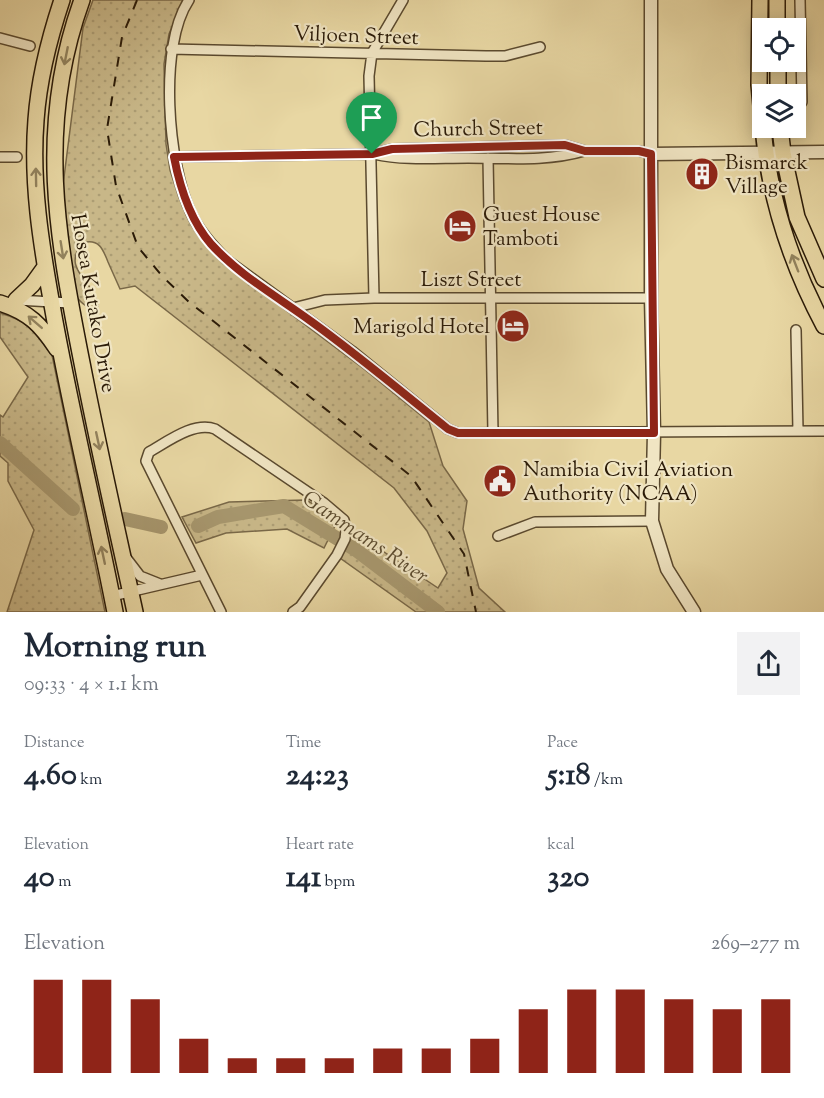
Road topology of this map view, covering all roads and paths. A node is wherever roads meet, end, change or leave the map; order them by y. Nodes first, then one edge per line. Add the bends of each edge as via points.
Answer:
1 (62, 0) edge
2 (82, 0) edge
3 (189, 0) edge
4 (403, 0) edge
5 (651, 0) edge
6 (760, 0) edge
7 (777, 0) edge
8 (800, 0) edge
9 (777, 18) edge
10 (0, 38) edge
11 (30, 46) dead end
12 (540, 47) dead end
13 (171, 49) junction
14 (372, 53) junction
15 (759, 84) edge
16 (802, 84) edge
17 (764, 138) edge
18 (781, 138) edge
19 (585, 151) junction
20 (824, 152) edge
21 (765, 153) junction
22 (783, 153) junction
23 (372, 154) junction
24 (651, 154) junction
25 (0, 157) edge
26 (17, 157) dead end
27 (174, 157) junction
28 (488, 158) junction
29 (45, 267) junction
30 (824, 279) edge
31 (491, 297) junction
32 (374, 298) junction
33 (651, 298) junction
34 (16, 300) junction
35 (51, 301) junction
36 (0, 302) edge
37 (70, 303) junction
38 (293, 308) junction
39 (824, 326) edge
40 (796, 330) dead end
41 (60, 354) junction
42 (798, 431) junction
43 (824, 431) edge
44 (493, 433) junction
45 (654, 433) junction
46 (652, 521) junction
47 (498, 536) dead end
48 (121, 549) junction
49 (202, 575) junction
50 (163, 584) junction
51 (130, 592) junction
52 (112, 596) junction
53 (115, 612) edge
54 (135, 612) edge
55 (221, 612) edge
56 (293, 612) edge
57 (694, 612) edge

29 -> 1 main road, Hosea Kutako Drive via 36,200 36,121 41,79
2 -> 37 main road, Hosea Kutako Drive via 60,85 53,152 56,216
3 - 13 street via 181,12
4 - 14 street
5 - 24 street
6 - 15 main road
7 - 9 main road
8 - 16 street
10 - 11 street
12 - 14 street, Viljoen Street via 505,56
13 - 14 street, Viljoen Street
13 - 27 street
14 - 23 street via 368,97
17 - 21 main road
18 - 22 main road
19 - 23 street, Church Street via 565,145 392,149
19 - 24 street, Church Street
19 - 28 street, Church Street via 564,157
20 - 22 street, Church Street
21 - 22 street, Church Street
21 - 24 street, Church Street
39 -> 21 main road via 788,244
22 - 30 main road via 797,217
23 - 27 street, Church Street
23 - 28 street, Church Street via 393,159
23 - 32 street
24 - 33 street
25 - 26 street
27 - 38 street via 190,213 211,243 244,273
28 - 31 street
29 - 34 main road
29 - 35 main road, Hosea Kutako Drive
31 - 32 street, Liszt Street
31 - 33 street, Liszt Street
31 - 44 street
32 - 38 street, Liszt Street via 325,300
33 - 45 street
34 - 35 street
34 - 36 street
35 - 37 street
35 - 41 main road, Hosea Kutako Drive
41 -> 36 main road via 41,326
37 -> 48 main road, Hosea Kutako Drive
38 - 44 street via 448,429 458,433
40 - 42 street
52 -> 41 main road, Hosea Kutako Drive
42 - 43 street
42 - 45 street
44 - 45 street
45 - 46 street
46 - 47 street via 535,522
46 - 57 street via 667,569
48 - 50 street via 140,576
48 - 51 main road, Hosea Kutako Drive
49 - 50 street
49 - 55 street
49 - 56 street via 147,461 149,452 205,426 215,429 344,520 345,538 337,555
50 - 51 street
51 - 52 street
51 - 54 main road, Hosea Kutako Drive
52 - 53 main road, Hosea Kutako Drive

